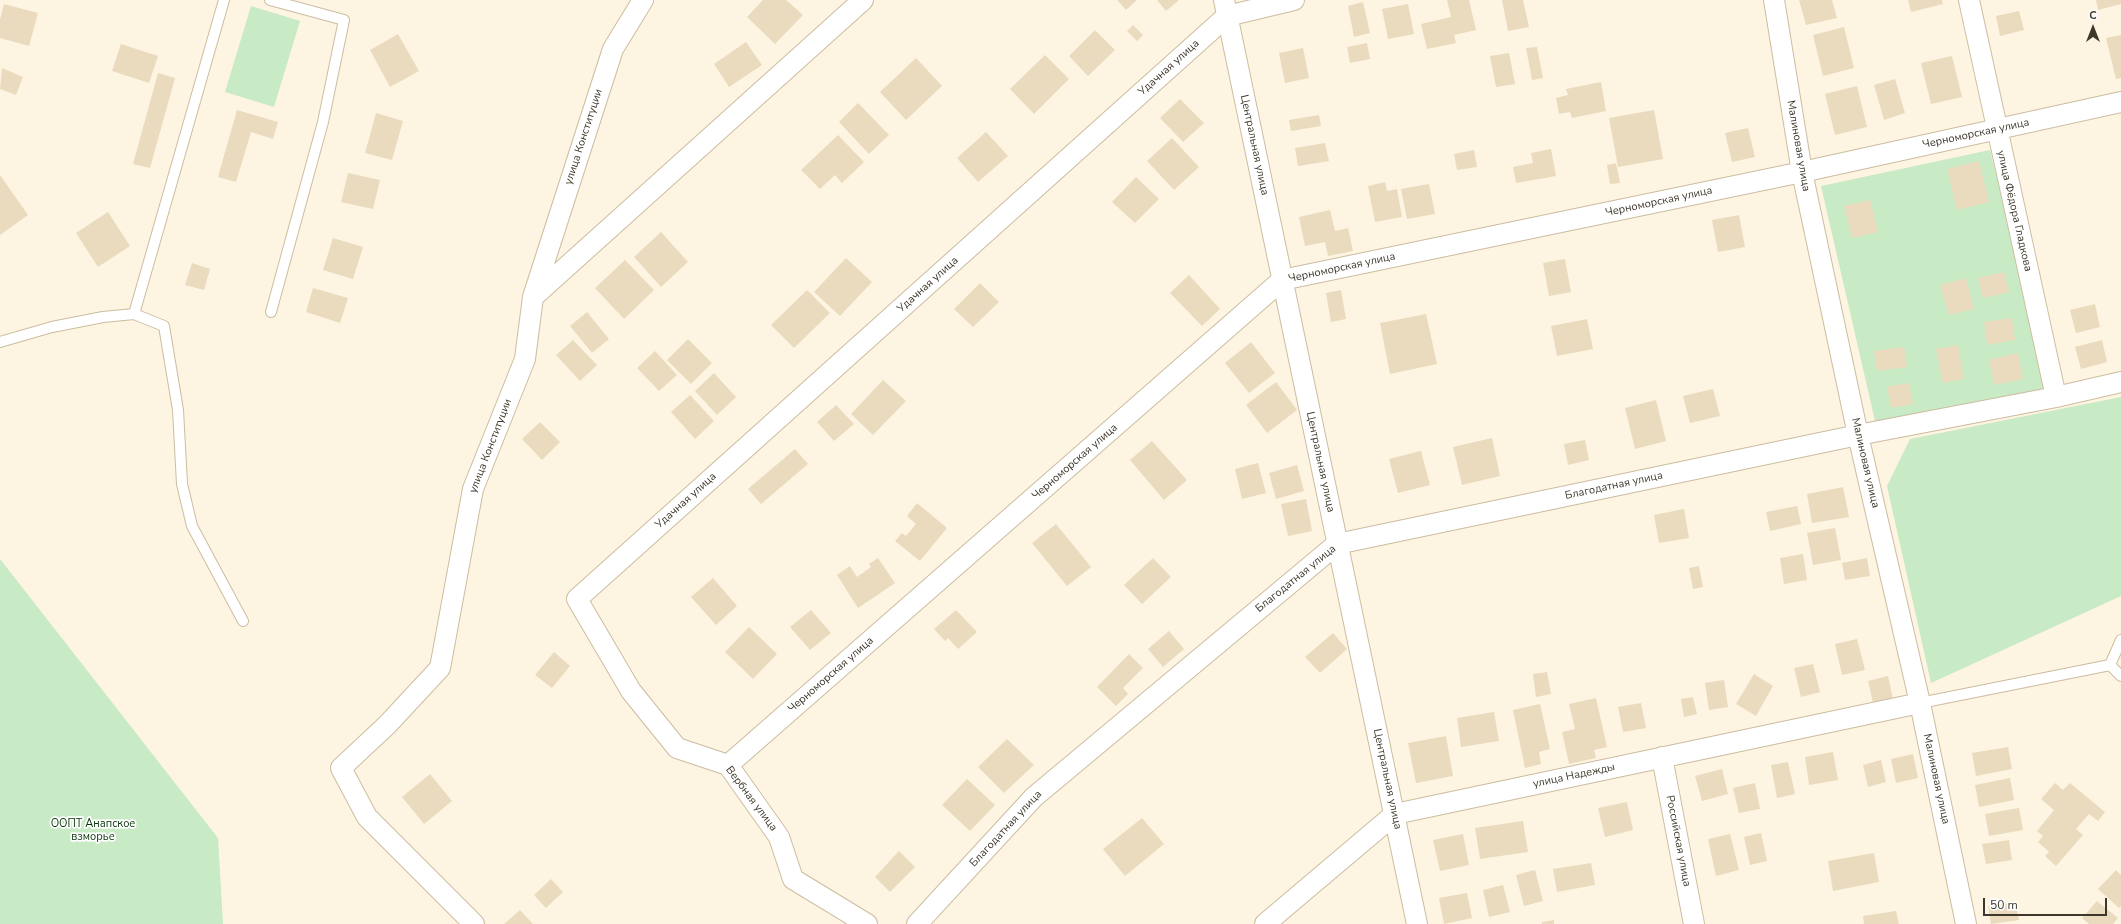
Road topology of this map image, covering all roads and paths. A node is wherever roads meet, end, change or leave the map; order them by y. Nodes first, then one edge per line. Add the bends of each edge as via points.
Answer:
1 (224, 0) edge
2 (270, 0) edge
3 (643, 0) edge
4 (862, 0) edge
5 (1294, 0) edge
6 (1774, 0) edge
7 (1969, 0) edge
8 (1226, 8) edge
9 (2121, 102) edge
10 (1996, 130) junction
11 (1802, 172) junction
12 (1282, 280) junction
13 (533, 297) junction
14 (271, 312) dead end
15 (134, 314) junction
16 (0, 342) edge
17 (2121, 382) edge
18 (2056, 397) junction
19 (1858, 435) junction
20 (1337, 544) junction
21 (577, 599) joint
22 (244, 621) dead end
23 (2121, 640) edge
24 (2110, 665) junction
25 (2121, 676) edge
26 (1920, 703) junction
27 (1662, 758) junction
28 (728, 765) junction
29 (1395, 814) junction
30 (474, 924) edge
31 (867, 924) edge
32 (917, 924) edge
33 (1265, 924) edge
34 (1417, 924) edge
35 (1694, 924) edge
36 (1966, 924) edge

1 - 15 lane
2 - 14 lane via 344,20 323,122
3 - 13 street, улица Конституции via 613,49
4 - 13 street
5 - 8 street, Удачная улица
6 - 11 street, Малиновая улица
7 - 10 street, улица Фёдора Гладкова
8 - 12 street, Центральная улица
8 - 21 street, Удачная улица
9 - 10 street, Черноморская улица
10 - 11 street, Черноморская улица
10 - 18 street, улица Фёдора Гладкова
11 - 12 street, Черноморская улица
11 - 19 street, Малиновая улица
12 - 20 street, Центральная улица
12 - 28 street, Черноморская улица
13 - 30 street, улица Конституции via 525,359 473,490 440,668 387,725 341,768 367,817
15 - 16 lane via 103,317
15 - 22 lane via 164,326 178,410 182,484 192,526
17 - 18 street, Благодатная улица
18 - 19 street, Благодатная улица
19 - 20 street, Благодатная улица
19 - 26 street, Малиновая улица
20 - 29 street, Центральная улица
20 - 32 street, Благодатная улица via 1034,797
21 - 28 street, Вербная улица via 631,691 677,748
23 - 24 lane
24 - 25 lane
24 - 26 lane
26 - 27 street, улица Надежды
26 - 36 street, Малиновая улица
27 - 29 street, улица Надежды
27 - 35 street, Российская улица
28 - 31 street, Вербная улица via 779,837 793,879
29 - 33 street, улица Надежды
29 - 34 street, Центральная улица

